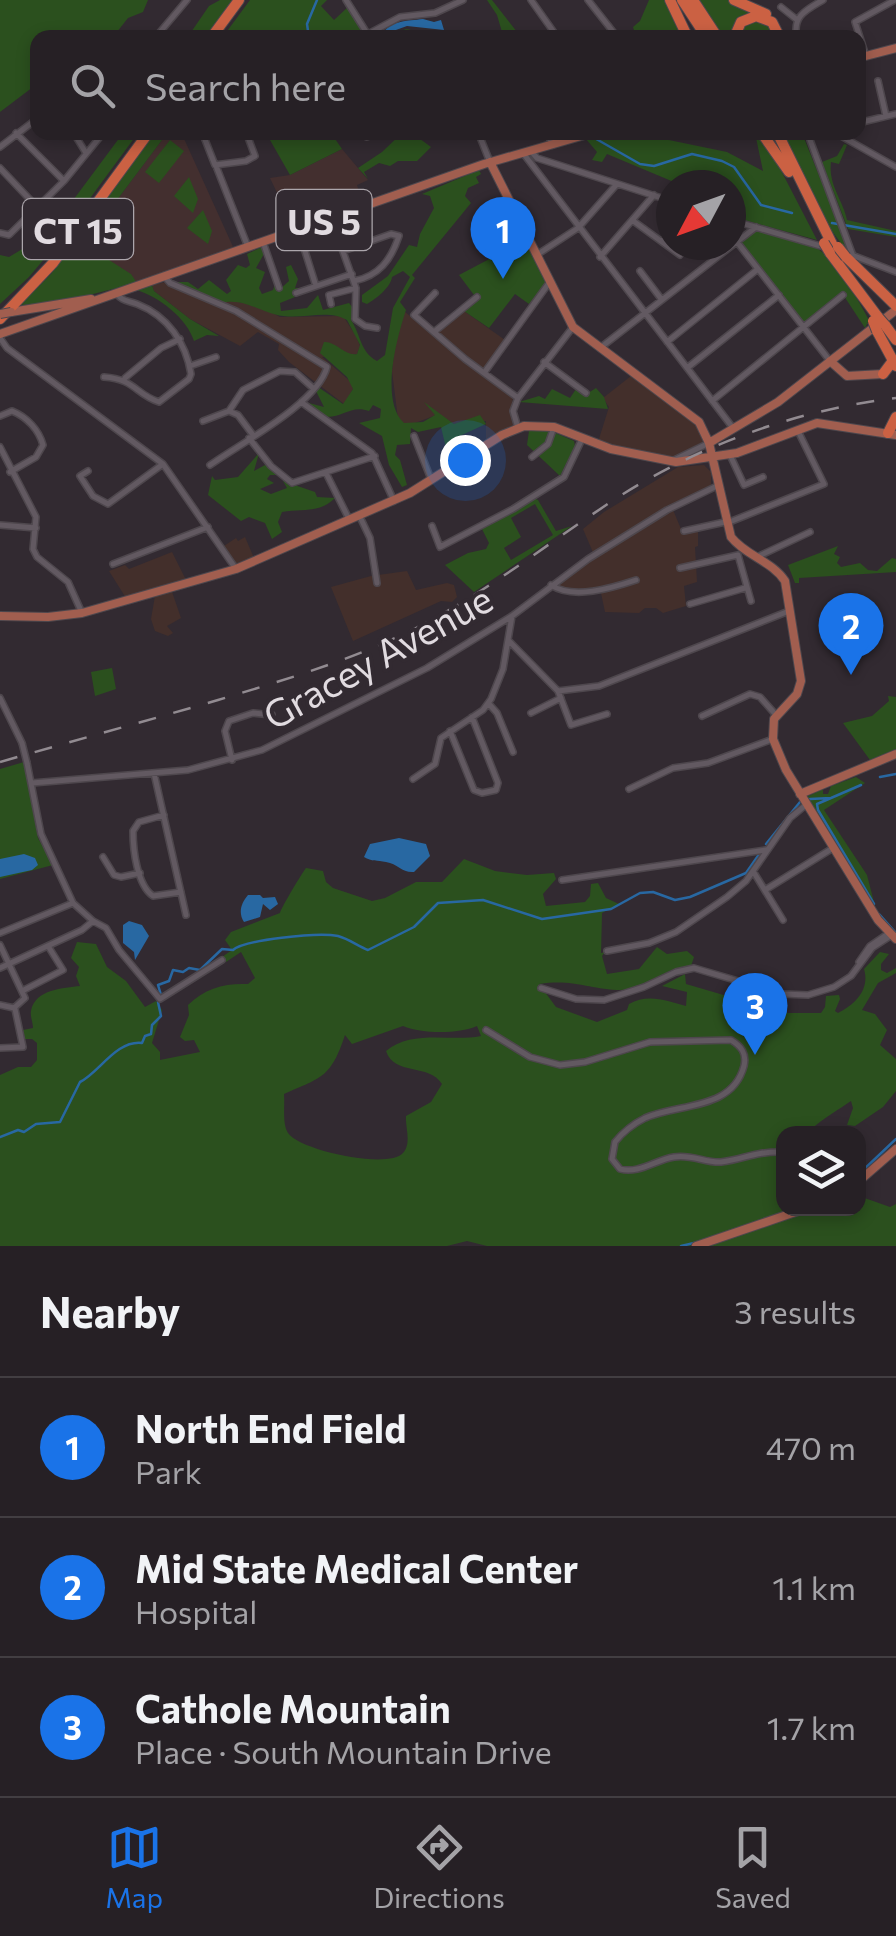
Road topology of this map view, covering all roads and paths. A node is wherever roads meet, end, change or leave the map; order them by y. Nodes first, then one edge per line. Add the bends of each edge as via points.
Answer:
1 (187, 0) edge
2 (242, 0) edge
3 (346, 0) edge
4 (464, 0) edge
5 (531, 0) edge
6 (670, 0) edge
7 (682, 0) edge
8 (693, 0) edge
9 (734, 0) edge
10 (895, 0) edge
11 (818, 1) edge
12 (592, 2) edge
13 (781, 7) dead end
14 (796, 20) junction
15 (162, 30) edge
16 (220, 30) edge
17 (365, 30) edge
18 (379, 30) edge
19 (552, 30) edge
20 (612, 30) edge
21 (684, 30) edge
22 (701, 30) edge
23 (713, 30) edge
24 (738, 30) edge
25 (777, 30) edge
26 (778, 30) edge
27 (797, 30) edge
28 (857, 30) edge
29 (896, 48) edge
30 (866, 56) edge
31 (878, 81) dead end
32 (896, 114) edge
33 (886, 116) junction
34 (866, 121) edge
35 (30, 123) edge
36 (16, 133) junction
37 (78, 140) edge
38 (97, 140) edge
39 (139, 140) edge
40 (205, 140) edge
41 (249, 140) edge
42 (482, 140) edge
43 (550, 140) edge
44 (569, 140) edge
45 (766, 140) edge
46 (773, 140) edge
47 (781, 140) edge
48 (810, 140) edge
49 (848, 140) edge
50 (552, 145) junction
51 (0, 147) edge
52 (86, 152) junction
53 (527, 152) junction
54 (490, 162) junction
55 (216, 165) junction
56 (896, 165) edge
57 (0, 168) edge
58 (788, 172) junction
59 (64, 181) junction
60 (617, 184) junction
61 (654, 195) joint
62 (37, 208) junction
63 (330, 218) junction
64 (632, 220) junction
65 (746, 224) edge
66 (756, 227) junction
67 (578, 228) junction
68 (298, 229) junction
69 (2, 235) edge
70 (746, 235) edge
71 (656, 238) edge
72 (263, 242) junction
73 (248, 247) junction
74 (836, 249) junction
75 (343, 250) junction
76 (746, 254) edge
77 (536, 256) junction
78 (600, 257) junction
79 (714, 260) edge
80 (758, 269) junction
81 (640, 271) dead end
82 (896, 272) edge
83 (164, 276) junction
84 (354, 281) junction
85 (550, 283) junction
86 (316, 284) junction
87 (279, 288) dead end
88 (116, 293) junction
89 (296, 293) dead end
90 (435, 293) dead end
91 (779, 295) junction
92 (843, 295) dead end
93 (477, 297) dead end
94 (662, 300) junction
95 (331, 304) dead end
96 (894, 304) edge
97 (62, 309) junction
98 (3, 314) edge
99 (644, 314) junction
100 (883, 322) edge
101 (572, 327) junction
102 (377, 328) dead end
103 (804, 328) junction
104 (434, 332) junction
105 (0, 336) edge
106 (180, 339) junction
107 (896, 340) edge
108 (666, 342) junction
109 (600, 348) junction
110 (216, 357) dead end
111 (830, 361) junction
112 (544, 362) junction
113 (190, 366) junction
114 (687, 368) junction
115 (892, 369) edge
116 (484, 373) junction
117 (104, 377) dead end
118 (124, 378) junction
119 (314, 389) junction
120 (586, 393) dead end
121 (518, 398) junction
122 (712, 401) junction
123 (302, 402) junction
124 (228, 411) junction
125 (0, 416) edge
126 (896, 417) edge
127 (203, 421) dead end
128 (554, 427) junction
129 (518, 428) junction
130 (796, 429) junction
131 (734, 430) junction
132 (893, 432) edge
133 (251, 436) junction
134 (414, 436) dead end
135 (582, 439) junction
136 (709, 444) junction
137 (0, 447) edge
138 (730, 455) junction
139 (375, 456) junction
140 (532, 456) dead end
141 (712, 458) junction
142 (672, 462) junction
143 (163, 464) junction
144 (210, 465) dead end
145 (88, 471) dead end
146 (10, 472) junction
147 (326, 472) junction
148 (764, 477) dead end
149 (432, 482) junction
150 (717, 486) junction
151 (394, 501) junction
152 (355, 519) junction
153 (725, 523) junction
154 (0, 525) edge
155 (432, 526) dead end
156 (36, 528) junction
157 (208, 528) junction
158 (684, 530) dead end
159 (810, 532) dead end
160 (739, 551) junction
161 (756, 558) junction
162 (113, 564) dead end
163 (680, 568) dead end
164 (236, 569) junction
165 (636, 580) dead end
166 (377, 583) dead end
167 (550, 585) junction
168 (745, 588) junction
169 (750, 601) dead end
170 (690, 604) dead end
171 (792, 610) junction
172 (82, 613) junction
173 (0, 616) edge
174 (512, 616) junction
175 (509, 641) junction
176 (559, 694) junction
177 (0, 698) edge
178 (489, 704) junction
179 (532, 712) dead end
180 (607, 714) dead end
181 (272, 715) dead end
182 (702, 716) dead end
183 (776, 716) junction
184 (472, 717) junction
185 (450, 731) junction
186 (773, 739) junction
187 (513, 752) dead end
188 (896, 754) edge
189 (232, 760) junction
190 (154, 773) junction
191 (413, 779) dead end
192 (32, 783) junction
193 (629, 789) dead end
194 (800, 794) junction
195 (806, 804) junction
196 (164, 816) junction
197 (833, 848) junction
198 (766, 850) junction
199 (103, 856) dead end
200 (753, 871) junction
201 (140, 874) junction
202 (562, 880) dead end
203 (765, 890) junction
204 (181, 892) junction
205 (73, 903) junction
206 (186, 916) dead end
207 (784, 919) dead end
208 (93, 922) junction
209 (0, 933) edge
210 (892, 936) edge
211 (0, 945) edge
212 (48, 946) junction
213 (607, 951) dead end
214 (222, 960) dead end
215 (10, 963) junction
216 (0, 968) edge
217 (541, 988) dead end
218 (25, 994) junction
219 (0, 1005) edge
220 (14, 1008) junction
221 (486, 1030) dead end
222 (0, 1048) edge
223 (896, 1149) edge
224 (776, 1152) edge
225 (866, 1175) edge
226 (782, 1216) edge
227 (696, 1246) edge

1 - 15 street
2 - 16 highway
3 - 17 street
4 - 18 street via 435,13 400,17
5 - 19 street
6 - 21 highway
7 - 22 highway
8 - 23 highway
9 - 26 highway via 773,18
10 - 28 street via 855,22
11 - 14 street
12 - 20 street
13 - 14 street
14 - 27 street
24 - 25 highway via 756,16
29 - 30 main road
31 - 33 street
32 - 33 street
33 - 34 street
35 - 36 street
36 - 51 street
36 - 59 street
37 - 52 street
38 - 52 street
39 - 98 highway, CT 15 via 53,263
40 - 55 street
41 - 55 street via 254,156
42 - 54 street
43 - 50 street
44 - 50 main road, US 5
45 - 58 highway
46 - 58 highway
47 - 74 highway
48 - 74 street via 843,225
49 - 56 street
50 - 53 main road, US 5
52 - 59 street
53 - 54 main road, US 5
53 - 60 street
53 - 67 street
54 - 63 main road, US 5
54 - 77 main road
55 - 73 street
57 - 62 street
58 - 74 highway
59 - 62 street
60 - 61 street
60 - 67 street
61 - 64 street
62 - 69 street
63 - 68 main road, US 5
63 - 75 street
64 - 71 street
64 - 78 street
65 - 66 street
66 - 70 street
66 - 74 street
67 - 77 street
67 - 78 street
68 - 72 main road, US 5
68 - 86 street
72 - 73 main road, US 5
72 - 87 street
73 - 83 main road, US 5
74 - 82 street
74 - 96 highway
74 - 100 highway
74 - 100 highway
75 - 84 street
75 - 84 street via 400,236 378,272
76 - 80 street
77 - 85 main road
78 - 99 street
79 - 94 street
80 - 91 street
80 - 108 street
81 - 94 street
83 - 88 main road, US 5
83 - 119 street via 326,365
84 - 86 street
84 - 95 street via 329,295
84 - 102 street via 355,320
85 - 101 main road
85 - 116 street
86 - 89 street
88 - 97 main road, US 5
88 - 106 street via 160,318
90 - 104 street via 414,316
91 - 103 street
91 - 114 street
92 - 103 street
93 - 104 street
94 - 99 street
96 - 111 main road
97 - 98 main road, US 5
97 - 105 main road, US 5
99 - 108 street
99 - 109 street
100 - 107 highway
100 - 115 highway
101 - 109 main road
101 - 112 street
103 - 111 street
103 - 122 street
104 - 116 street
105 - 143 street via 7,348
106 - 113 street
106 - 118 street
108 - 114 street
109 - 136 main road via 695,418
110 - 113 street
111 - 115 main road via 846,375
111 - 131 main road
112 - 120 street
112 - 121 street
113 - 118 street via 189,379 159,402
114 - 122 street
116 - 121 street
117 - 118 street
119 - 123 street
119 - 124 street via 295,372 280,372 243,390
121 - 129 street
122 - 131 street
123 - 133 street
123 - 139 street
124 - 127 street
124 - 133 street
125 - 146 street via 23,416 43,445
126 - 132 highway
128 - 129 main road
128 - 135 main road
128 - 140 street via 548,444
129 - 149 main road
130 - 132 main road via 827,422
130 - 138 main road
130 - 153 street via 824,484
131 - 136 main road
133 - 144 street
133 - 147 street via 290,482
134 - 149 street
135 - 142 main road
135 - 155 street via 564,477 522,504 440,548
136 - 141 main road
136 - 142 street
137 - 146 street
138 - 141 main road
138 - 148 street via 744,485
139 - 147 street
139 - 151 street
141 - 142 main road
141 - 150 main road
143 - 145 street via 108,504 90,493 80,476
143 - 157 street
146 - 156 street
147 - 152 street
149 - 151 main road
150 - 153 main road
150 - 167 street, Gracey Avenue
151 - 152 main road
152 - 164 main road
152 - 166 street via 370,538
153 - 158 street
153 - 160 main road
154 - 156 street
156 - 172 street via 37,557 65,578
157 - 162 street
157 - 164 street
159 - 161 street
160 - 161 main road
160 - 163 street
160 - 168 street
161 - 171 main road via 783,577
164 - 172 main road
165 - 167 street via 582,592
167 - 174 street, Gracey Avenue
168 - 169 street
168 - 170 street
171 - 176 street via 599,686
171 - 183 main road via 801,681
172 - 173 main road
174 - 175 street
174 - 189 street, Gracey Avenue via 364,701
175 - 176 street
175 - 178 street
176 - 179 street
176 - 180 street via 573,726
177 - 192 street, bridge
178 - 184 street
178 - 187 street
181 - 189 street via 229,721
182 - 183 street via 750,694
183 - 186 main road
184 - 185 street
184 - 185 street via 496,790 473,788
185 - 191 street via 439,741 433,767
186 - 193 street via 674,768
186 - 194 main road
188 - 194 main road
189 - 190 street, Gracey Avenue
190 - 192 street, Gracey Avenue
190 - 196 street
192 - 205 street via 40,834
194 - 195 main road
195 - 197 main road
195 - 198 street
196 - 201 street via 134,827
196 - 204 street
197 - 203 street
197 - 210 main road
198 - 200 street
198 - 202 street
199 - 201 street via 114,875
200 - 203 street
200 - 213 street via 680,930
201 - 204 street via 153,896
203 - 207 street
204 - 206 street
205 - 208 street
205 - 209 street
208 - 212 street
208 - 214 street via 106,928 160,1000
210 - 217 street via 844,981 795,996 694,968 604,1000
211 - 215 street
212 - 215 street
212 - 218 street via 63,970
215 - 216 street
215 - 218 street
218 - 220 street
219 - 220 street
220 - 222 street via 23,1047
221 - 224 street via 530,1057 560,1065 650,1042 732,1040 744,1058 732,1086 702,1104 638,1122 614,1142 612,1159 628,1171 677,1156 716,1162
223 - 225 main road
226 - 227 main road

